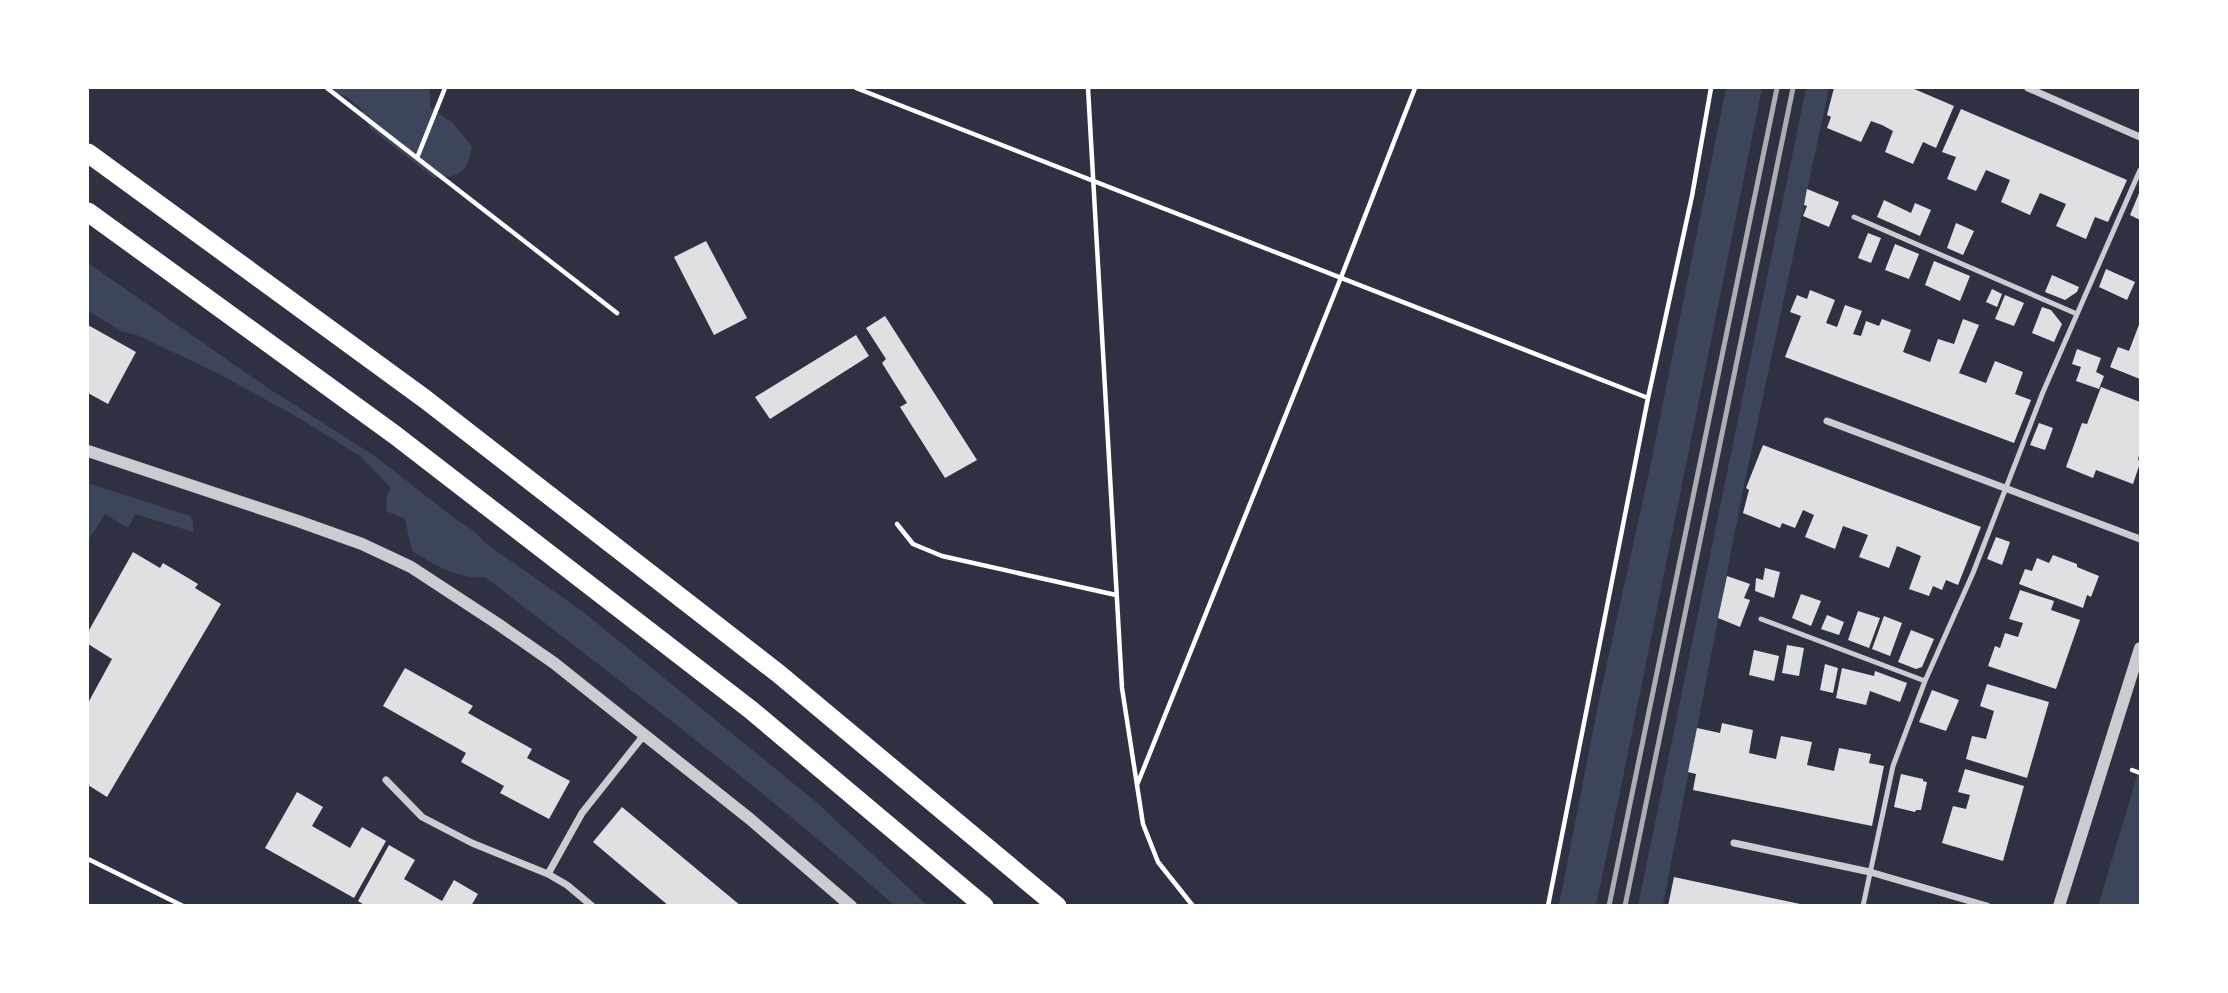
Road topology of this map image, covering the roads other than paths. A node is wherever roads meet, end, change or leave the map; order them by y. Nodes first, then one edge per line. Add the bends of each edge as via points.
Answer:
1 (2028, 88) edge
2 (2140, 136) edge
3 (88, 153) edge
4 (2140, 170) edge
5 (92, 216) edge
6 (1854, 218) dead end
7 (2077, 313) junction
8 (1827, 421) dead end
9 (88, 451) edge
10 (2005, 488) junction
11 (2140, 539) edge
12 (1761, 619) dead end
13 (2140, 648) edge
14 (1926, 681) junction
15 (644, 735) junction
16 (386, 780) dead end
17 (1734, 843) dead end
18 (1870, 872) junction
19 (548, 874) junction
20 (592, 905) edge
21 (851, 905) edge
22 (984, 905) edge
23 (1057, 905) edge
24 (1863, 905) edge
25 (1987, 905) edge
26 (2059, 905) edge

1 - 2 street
3 - 23 highway via 425,399 757,657
4 - 7 lane
5 - 22 highway via 395,435 751,710
6 - 7 lane
7 - 10 lane
8 - 10 street
9 - 15 street via 295,520 402,562 554,663
10 - 11 street
10 - 14 lane
12 - 14 lane
13 - 26 street
14 - 18 lane via 1893,766
15 - 19 street via 582,813
15 - 21 street
16 - 19 street via 422,817
17 - 18 street
18 - 24 lane
18 - 25 street
19 - 20 street

